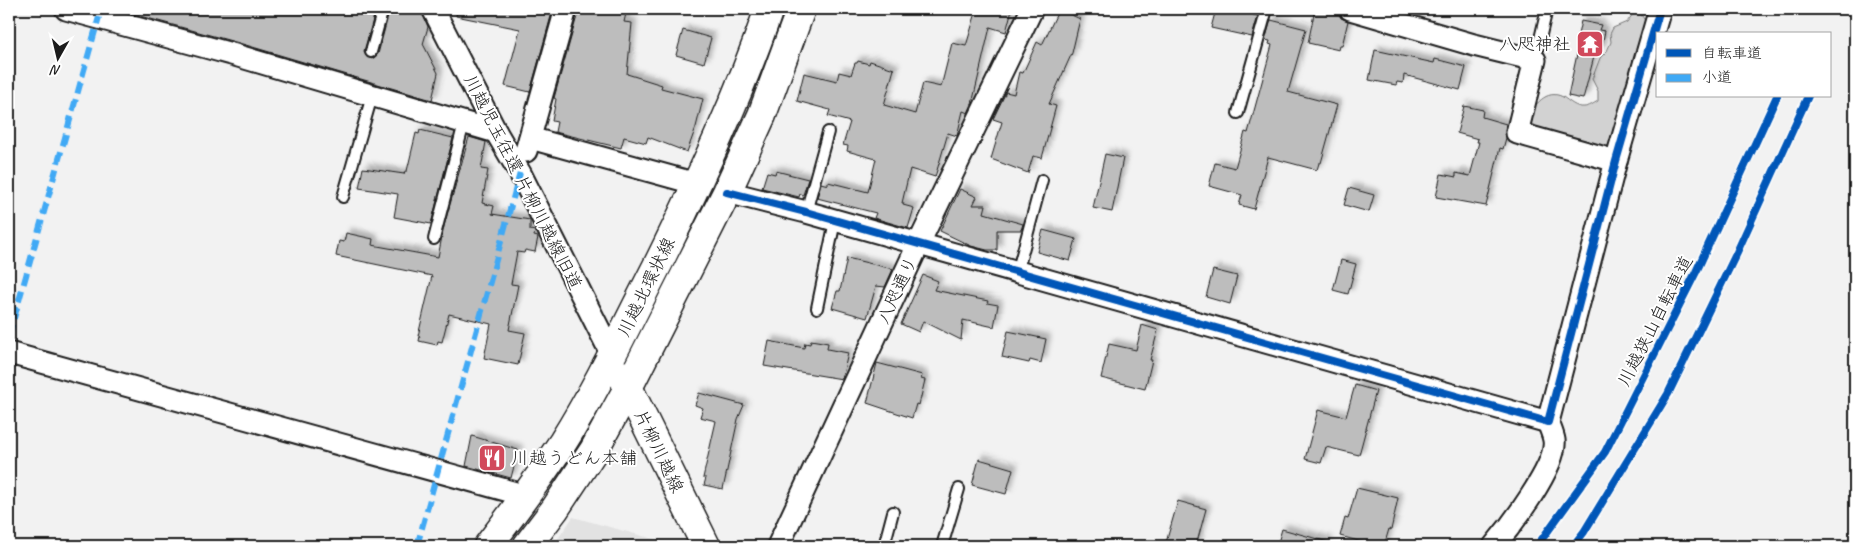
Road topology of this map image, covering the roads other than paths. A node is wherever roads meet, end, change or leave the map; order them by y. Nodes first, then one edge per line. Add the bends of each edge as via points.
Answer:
1 (66, 9) edge
2 (383, 9) edge
3 (433, 9) edge
4 (566, 9) edge
5 (769, 9) edge
6 (802, 9) edge
7 (1032, 9) edge
8 (1267, 9) edge
9 (1350, 9) edge
10 (1547, 9) edge
11 (1660, 9) edge
12 (1376, 12) edge
13 (100, 13) edge
14 (371, 52) dead end
15 (1535, 60) junction
16 (372, 96) junction
17 (1238, 112) dead end
18 (464, 123) junction
19 (496, 132) junction
20 (828, 132) dead end
21 (530, 138) junction
22 (1616, 160) junction
23 (520, 173) junction
24 (1042, 180) dead end
25 (697, 184) junction
26 (727, 192) junction
27 (343, 197) dead end
28 (806, 212) junction
29 (835, 221) junction
30 (434, 239) dead end
31 (918, 244) junction
32 (1018, 273) junction
33 (817, 308) dead end
34 (9, 353) edge
35 (612, 356) junction
36 (628, 388) junction
37 (1548, 422) junction
38 (958, 490) dead end
39 (526, 496) junction
40 (894, 512) dead end
41 (488, 546) edge
42 (528, 546) edge
43 (706, 546) edge
44 (778, 546) edge
45 (884, 546) edge
46 (942, 546) edge
47 (1494, 546) edge

1 - 13 street
2 - 14 lane
3 - 19 street, 川越児玉往還 片柳川越線旧道
4 - 21 street
5 - 25 main road, 川越北環状線
6 - 26 main road, 川越北環状線 via 762,115
7 - 31 street, 八咫通り
8 - 17 lane
9 - 12 street
10 - 15 lane
11 - 22 street
12 - 15 street via 1474,45
13 - 16 street
15 - 22 street via 1517,133
16 - 18 street
16 - 27 lane
18 - 19 street
18 - 30 lane
19 - 23 street, 川越児玉往還 片柳川越線旧道
20 - 28 lane
21 - 23 street
21 - 25 street
22 - 37 street
23 - 35 street, 川越児玉往還 片柳川越線旧道
24 - 32 lane
25 - 35 main road, 川越北環状線
26 - 28 street
26 - 36 main road, 川越北環状線
28 - 29 street
29 - 31 street
29 - 33 lane
31 - 32 street
31 - 44 street, 八咫通り
32 - 37 street
34 - 39 street
35 - 36 main road, 片柳川越線
35 - 39 main road, 川越北環状線 via 564,440
36 - 42 main road, 川越北環状線 via 594,450
36 - 43 main road, 片柳川越線
37 - 47 street via 1554,441 1552,456 1532,497
38 - 46 lane
39 - 41 main road, 川越北環状線
40 - 45 lane

